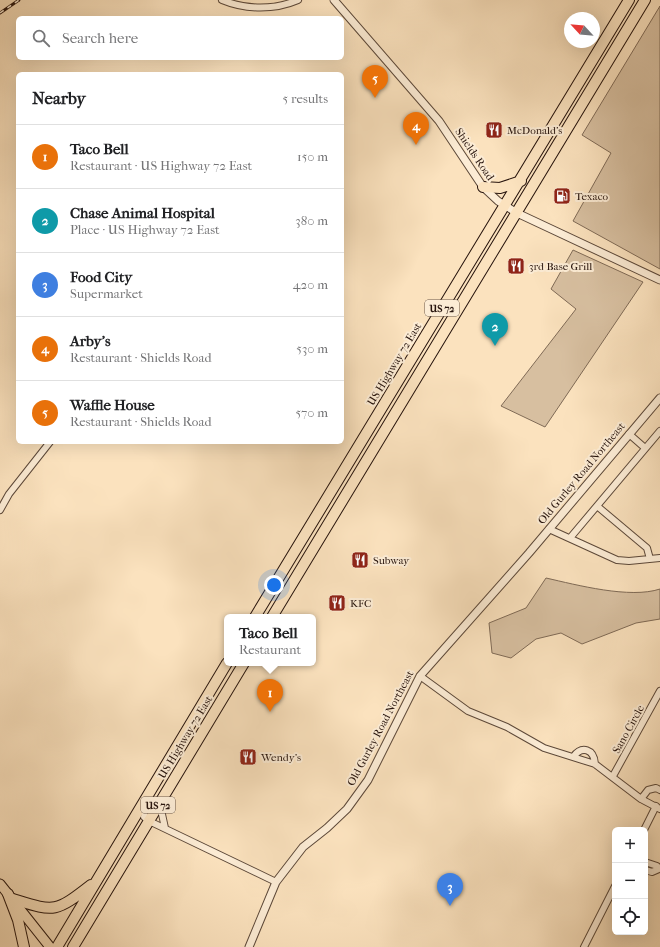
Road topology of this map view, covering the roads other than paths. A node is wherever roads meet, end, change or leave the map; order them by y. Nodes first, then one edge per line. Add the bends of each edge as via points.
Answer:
1 (222, 0) edge
2 (298, 0) edge
3 (334, 0) edge
4 (629, 0) edge
5 (645, 0) edge
6 (521, 181) junction
7 (483, 187) junction
8 (505, 206) junction
9 (517, 213) junction
10 (660, 280) edge
11 (660, 398) edge
12 (660, 432) edge
13 (629, 434) junction
14 (48, 444) edge
15 (645, 448) junction
16 (597, 506) junction
17 (0, 510) edge
18 (548, 529) junction
19 (570, 538) junction
20 (660, 558) edge
21 (650, 559) junction
22 (257, 614) edge
23 (274, 614) edge
24 (225, 666) edge
25 (242, 666) edge
26 (420, 676) junction
27 (660, 691) edge
28 (573, 757) junction
29 (595, 764) junction
30 (613, 776) junction
31 (660, 790) edge
32 (147, 797) junction
33 (641, 799) junction
34 (160, 803) junction
35 (658, 808) edge
36 (150, 821) junction
37 (646, 827) edge
38 (165, 828) junction
39 (648, 863) edge
40 (660, 869) edge
41 (648, 871) edge
42 (96, 882) junction
43 (276, 882) junction
44 (0, 884) edge
45 (612, 892) edge
46 (10, 896) junction
47 (80, 936) junction
48 (24, 947) edge
49 (50, 947) edge
50 (57, 947) edge
51 (73, 947) edge
52 (78, 947) edge
53 (249, 947) edge
54 (584, 947) edge

1 - 2 street via 256,8 282,6
3 - 7 street, Shields Road via 439,121
4 - 6 highway, US Highway 72 East / US 72
5 - 9 highway, US 72
6 - 7 highway via 500,188
6 - 8 highway, US Highway 72 East / US 72
7 - 8 street, Shields Road
8 - 9 street, Shields Road
8 - 22 highway, US Highway 72 East / US 72
9 - 10 street, Shields Road
9 - 23 highway, US 72
11 - 13 street, Old Gurley Road Northeast
12 - 15 street
13 - 15 street
13 - 18 street, Old Gurley Road Northeast
14 - 17 street via 9,494
15 - 16 street
16 - 19 street
16 - 21 street via 647,548
18 - 19 street
18 - 26 street, Old Gurley Road Northeast
19 - 21 street via 618,560
20 - 21 street
24 - 32 highway, US Highway 72 East / US 72
25 - 34 highway, US Highway 72 East / US 72
26 - 28 street via 468,711 544,748
26 - 43 street, Old Gurley Road Northeast via 368,780 347,809 303,847
27 - 30 street, Sano Circle
28 - 29 street
28 - 29 street via 582,749 591,752 595,757
29 - 30 street
30 - 33 street
31 - 33 street via 648,790
32 - 36 street via 144,817
32 - 42 highway, US Highway 72 East / US 72
33 - 35 street
34 - 36 highway, US Highway 72 East / US 72
34 - 38 street
35 - 37 street
36 - 38 street
36 - 47 highway, US Highway 72 East / US 72
38 - 43 street
39 - 40 street
40 - 41 street
42 - 46 highway via 60,908 39,907
42 - 50 highway, US Highway 72 East / US 72
43 - 53 street, Old Gurley Road Northeast
44 - 46 main road
45 - 54 street
46 - 48 highway
46 - 49 main road
47 - 51 highway, US Highway 72 East / US 72
47 - 52 highway

